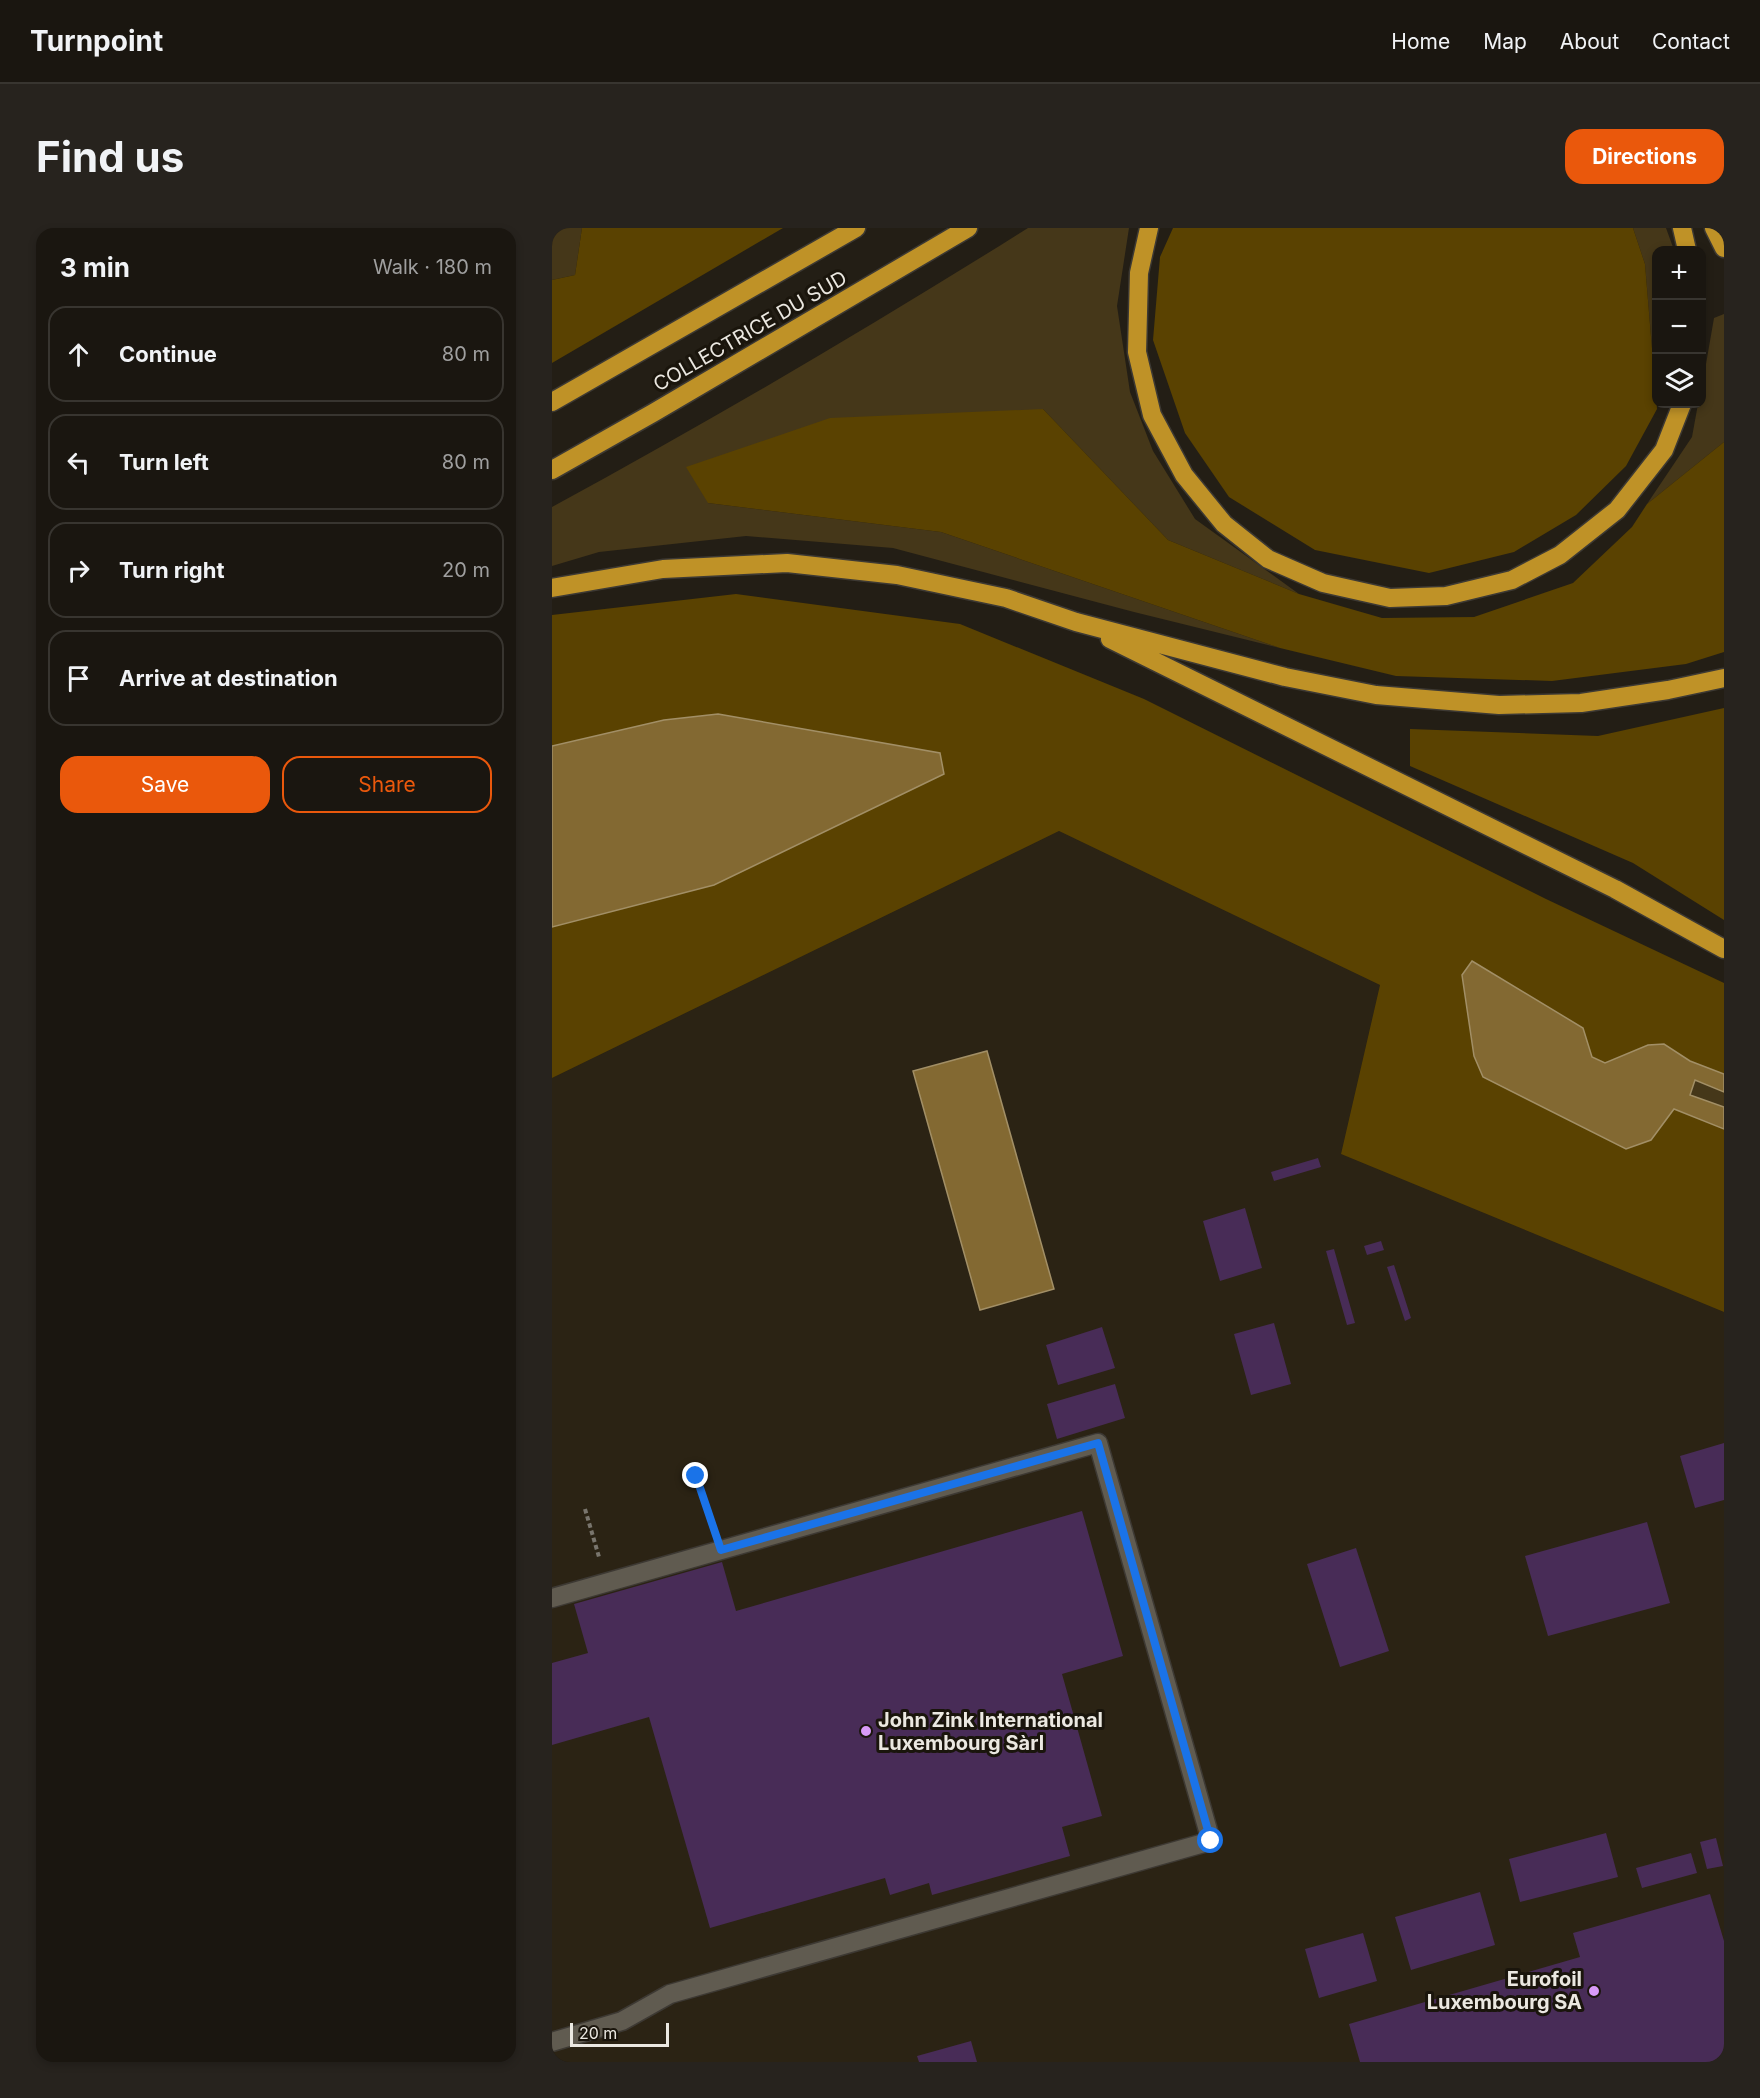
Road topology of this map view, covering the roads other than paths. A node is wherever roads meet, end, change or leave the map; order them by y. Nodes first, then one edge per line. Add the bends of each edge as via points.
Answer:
1 (856, 228) edge
2 (968, 228) edge
3 (1149, 228) edge
4 (1682, 228) edge
5 (1714, 228) edge
6 (1686, 246) edge
7 (1724, 248) edge
8 (552, 402) edge
9 (1680, 408) edge
10 (552, 470) edge
11 (552, 588) edge
12 (1076, 622) junction
13 (1724, 678) edge
14 (1724, 949) edge
15 (552, 1598) edge
16 (552, 2042) edge

1 - 8 highway, COLLECTRICE DU SUD
2 - 10 highway, COLLECTRICE DU SUD
3 - 9 highway via 1139,273 1137,352 1152,415 1184,475 1224,524 1268,559 1323,584 1390,598 1446,596 1522,575 1560,555 1617,510 1664,450
4 - 6 highway
5 - 7 highway
11 - 12 highway via 663,569 787,563 897,575 1006,598
12 - 13 highway via 1285,677 1376,695 1499,705 1581,703
12 - 14 highway via 1615,889
15 - 16 lane via 1098,1443 1211,1841 670,1994 622,2021

